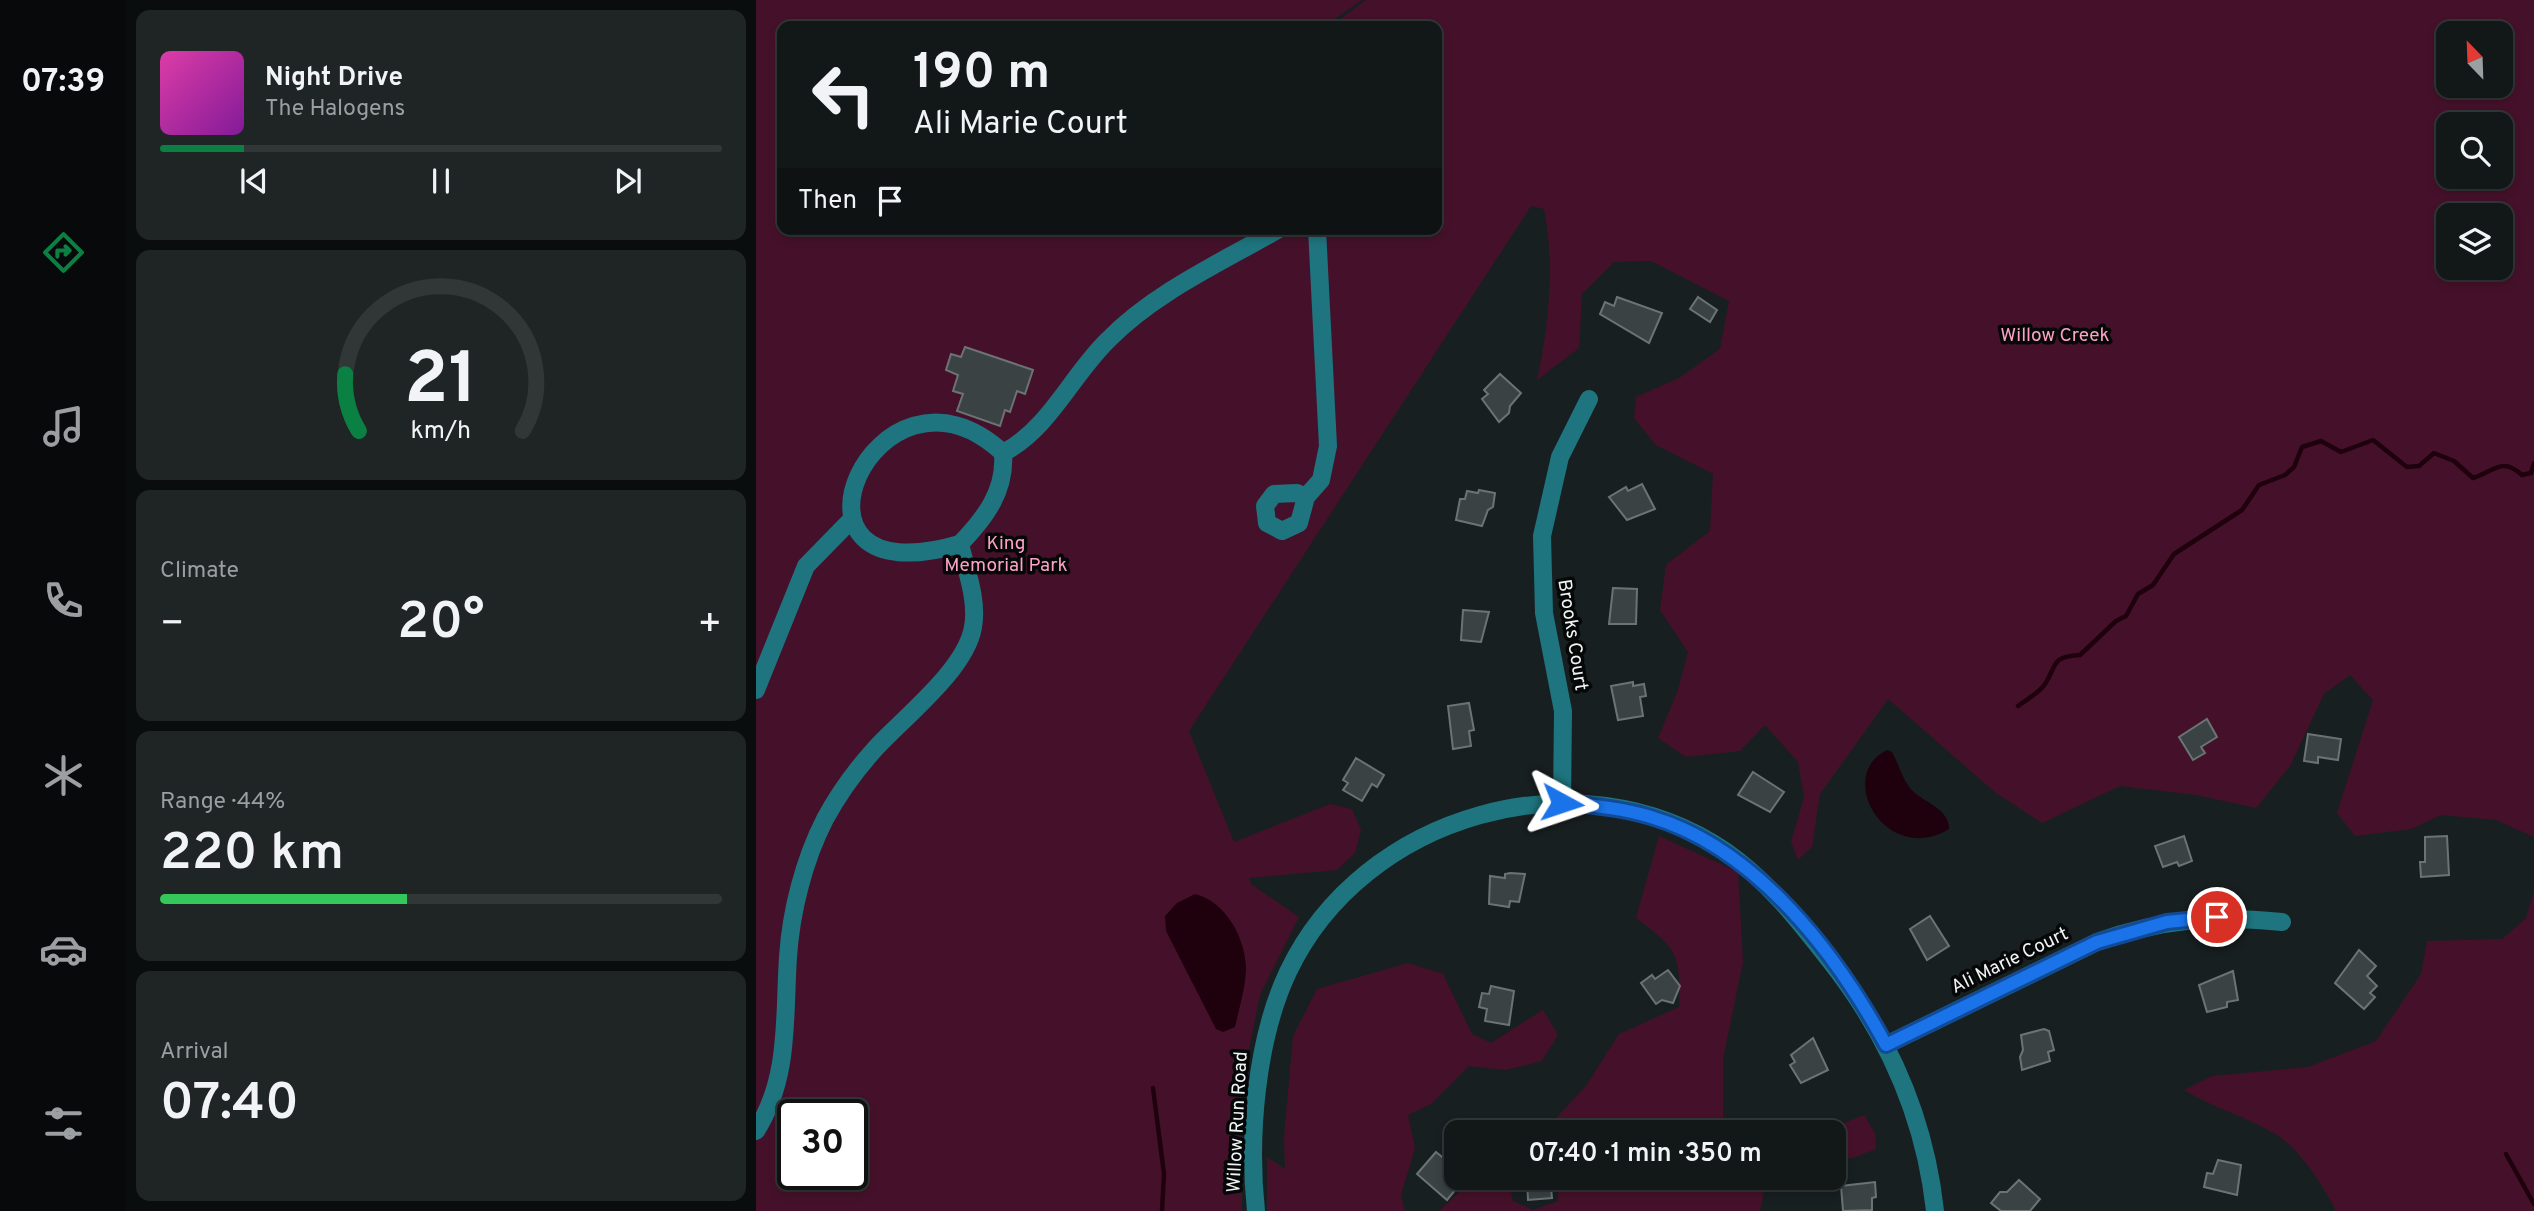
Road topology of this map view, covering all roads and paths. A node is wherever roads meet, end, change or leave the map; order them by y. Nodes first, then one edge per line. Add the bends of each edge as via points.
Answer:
1 (1269, 235) edge
2 (1317, 235) edge
3 (1589, 399) dead end
4 (1003, 453) junction
5 (1306, 497) dead end
6 (851, 520) junction
7 (960, 544) junction
8 (756, 690) edge
9 (1562, 803) junction
10 (2282, 922) dead end
11 (1886, 1045) junction
12 (756, 1132) edge
13 (1255, 1211) edge
14 (1935, 1211) edge

1 - 4 street via 1141,312 1109,338 1034,432
2 - 5 street via 1328,446 1321,480
3 - 9 street, Brooks Court via 1560,457 1542,536 1544,613 1563,711
4 - 6 street via 987,438 967,429 913,427 879,446 859,472 849,507
4 - 7 street via 1000,487 977,526
6 - 7 street via 865,538 891,550 924,551
6 - 8 street via 806,566
7 - 12 street via 974,606 967,646 954,666 872,752 825,819 792,923 779,1077
9 - 11 street, Willow Run Road via 1653,817 1722,849 1796,916 1853,990
9 - 13 street, Willow Run Road via 1500,809 1432,831 1361,877 1309,936 1288,971 1264,1042 1254,1160
10 - 11 street, Ali Marie Court via 2201,918 2132,930 2097,942
11 - 14 street, Willow Run Road via 1925,1144

